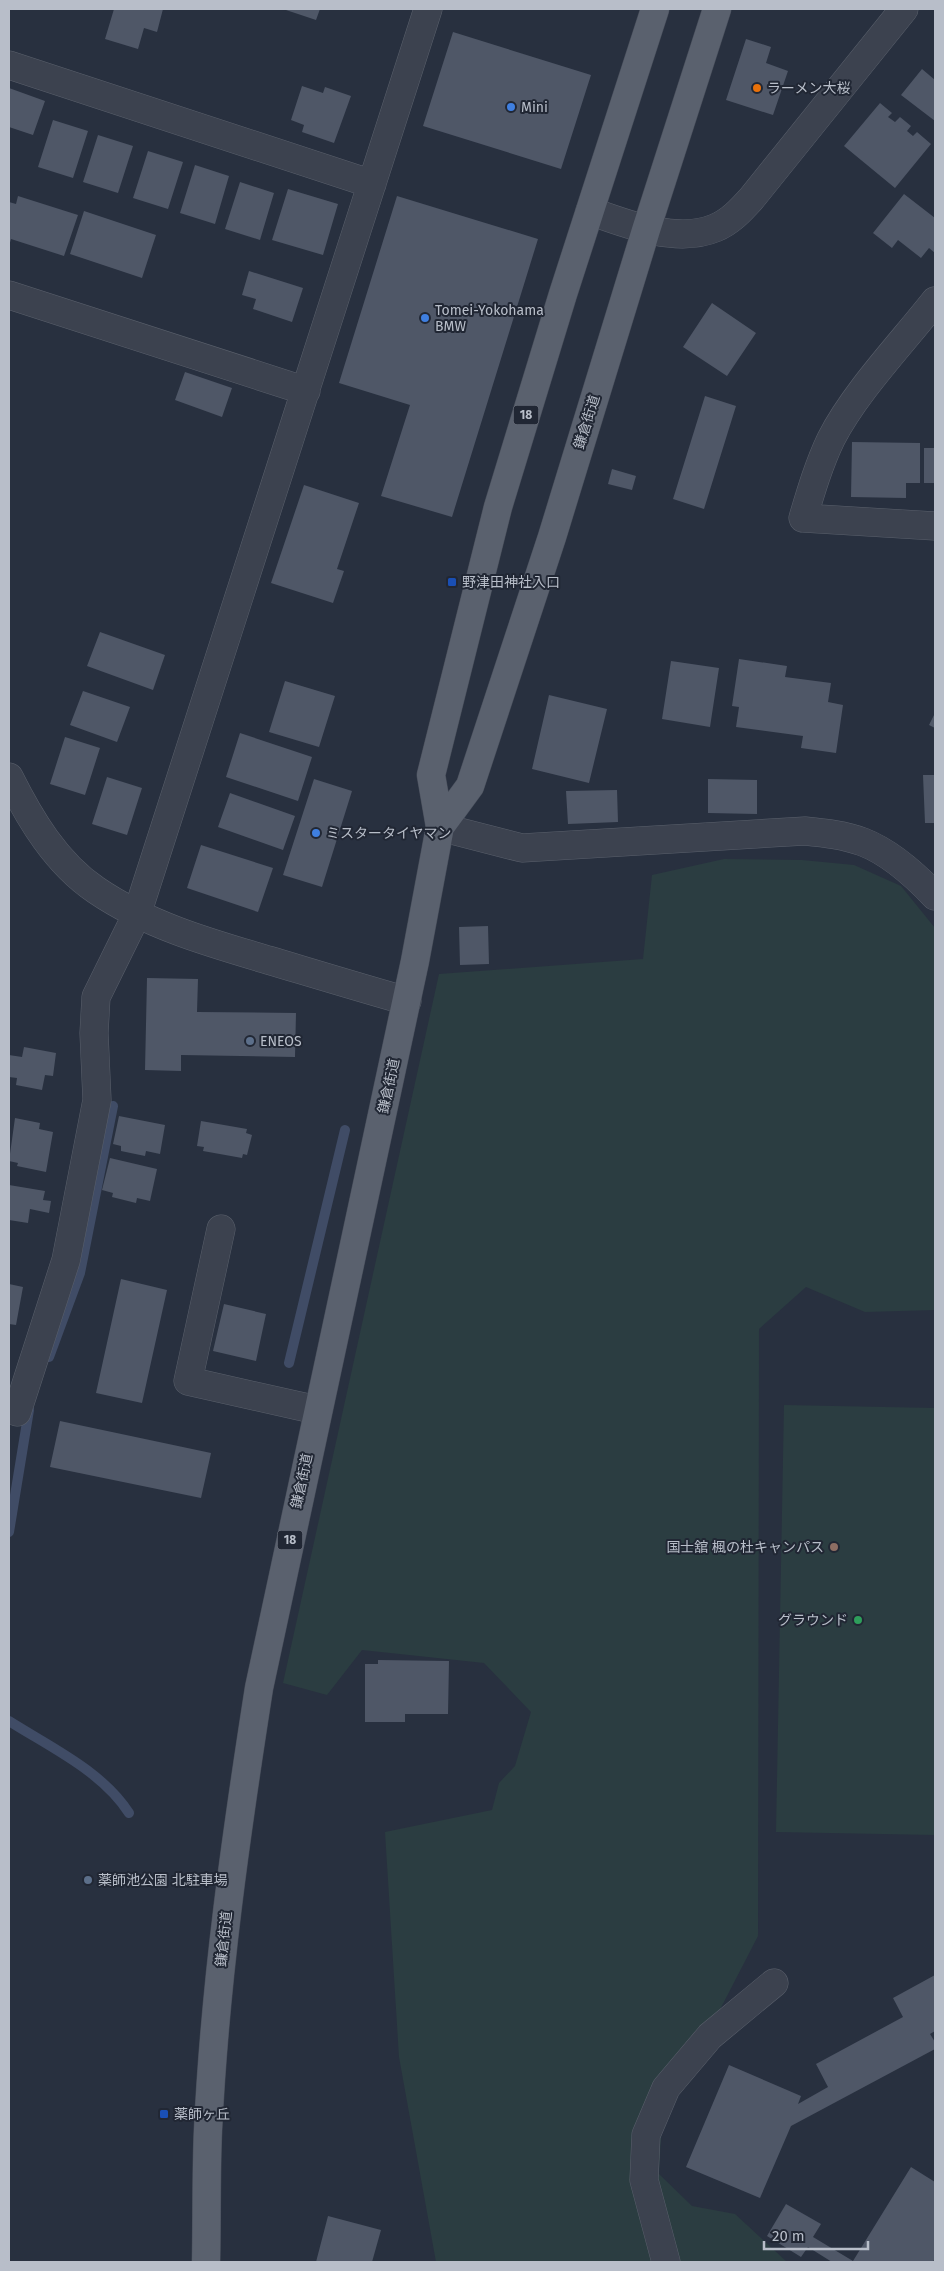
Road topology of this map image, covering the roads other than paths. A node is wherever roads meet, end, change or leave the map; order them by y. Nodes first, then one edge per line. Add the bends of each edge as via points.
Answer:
1 (428, 9) edge
2 (655, 9) edge
3 (717, 9) edge
4 (904, 9) edge
5 (9, 65) edge
6 (372, 184) junction
7 (590, 212) junction
8 (646, 230) junction
9 (9, 295) edge
10 (935, 302) edge
11 (306, 391) junction
12 (935, 526) edge
13 (9, 777) edge
14 (440, 827) junction
15 (935, 896) edge
16 (137, 914) junction
17 (407, 1001) junction
18 (221, 1230) dead end
19 (318, 1410) junction
20 (17, 1412) dead end
21 (774, 1983) dead end
22 (206, 2262) edge
23 (666, 2262) edge

1 - 6 street
2 - 7 main road, 鎌倉街道 / 18
3 - 8 main road, 鎌倉街道 / 18
4 - 8 street via 734,216 715,228 695,233
5 - 6 street
6 - 11 street
7 - 8 street
7 - 14 main road, 鎌倉街道 / 18 via 498,507 431,774
8 - 14 main road, 鎌倉街道 / 18 via 552,537 470,786
9 - 11 street
10 - 12 street via 868,384 832,438 814,480 803,518
11 - 16 street
13 - 16 street via 24,808 56,854 95,890
14 - 15 street via 522,848 805,831 836,835 864,843 886,855
14 - 17 main road, 鎌倉街道 / 18
16 - 17 street via 218,946
16 - 20 street via 96,997 97,1100 66,1260
17 - 19 main road, 鎌倉街道 / 18
18 - 19 street via 188,1382
19 - 22 main road, 鎌倉街道 / 18 via 259,1688 233,1862 222,1948 208,2131
21 - 23 street via 704,2043 666,2088 646,2135 644,2180

